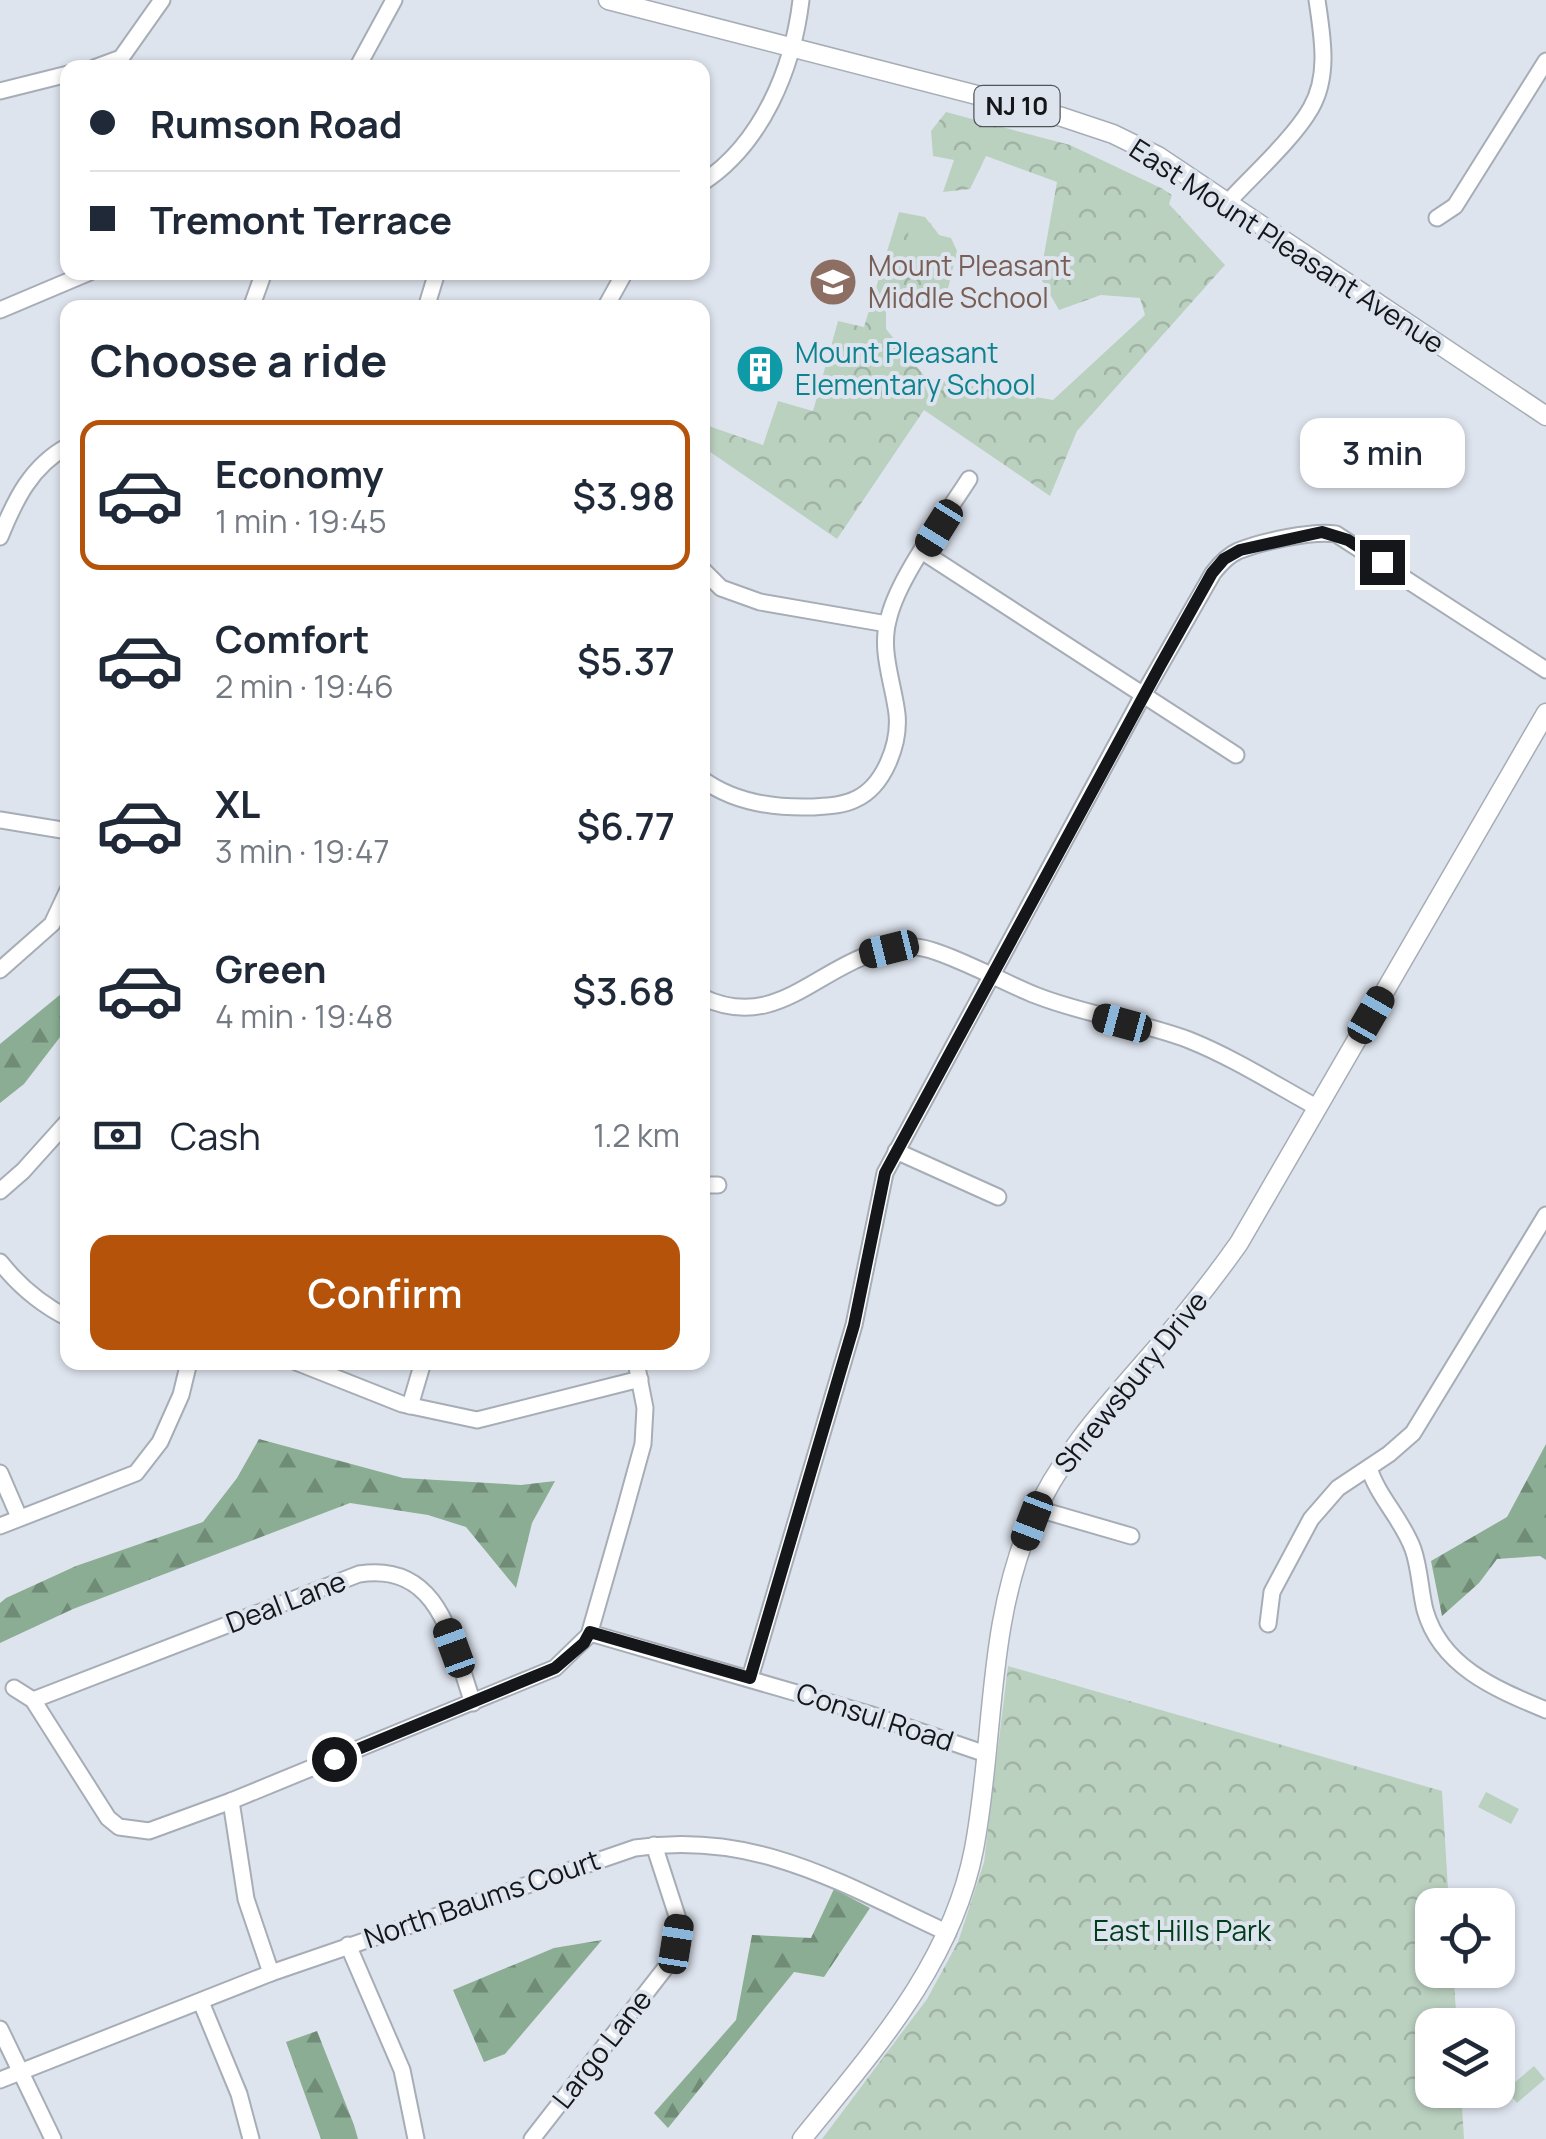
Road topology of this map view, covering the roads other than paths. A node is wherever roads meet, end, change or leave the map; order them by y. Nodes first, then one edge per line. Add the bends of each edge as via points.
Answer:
1 (162, 0) edge
2 (394, 0) edge
3 (608, 0) edge
4 (802, 0) edge
5 (1317, 0) edge
6 (791, 46) junction
7 (116, 60) edge
8 (362, 60) edge
9 (1546, 61) edge
10 (60, 76) edge
11 (0, 91) edge
12 (710, 178) edge
13 (1228, 202) junction
14 (1437, 218) dead end
15 (71, 280) edge
16 (0, 310) edge
17 (1546, 416) edge
18 (60, 450) edge
19 (969, 478) dead end
20 (0, 536) edge
21 (924, 552) junction
22 (710, 577) edge
23 (887, 624) junction
24 (1546, 670) edge
25 (1142, 697) junction
26 (1546, 714) edge
27 (1236, 756) dead end
28 (710, 783) edge
29 (0, 820) edge
30 (60, 829) edge
31 (60, 907) edge
32 (0, 970) edge
33 (990, 977) junction
34 (710, 1000) edge
35 (1318, 1108) junction
36 (60, 1129) edge
37 (896, 1151) junction
38 (0, 1190) edge
39 (998, 1197) dead end
40 (1546, 1215) edge
41 (0, 1262) edge
42 (60, 1314) edge
43 (187, 1370) edge
44 (314, 1370) edge
45 (420, 1370) edge
46 (638, 1371) edge
47 (410, 1406) junction
48 (1368, 1468) junction
49 (0, 1473) edge
50 (1038, 1509) junction
51 (19, 1516) junction
52 (0, 1526) edge
53 (1131, 1536) dead end
54 (1268, 1624) dead end
55 (590, 1632) junction
56 (750, 1678) junction
57 (14, 1688) dead end
58 (32, 1700) junction
59 (473, 1703) junction
60 (1546, 1710) edge
61 (986, 1754) junction
62 (231, 1802) junction
63 (654, 1845) junction
64 (948, 1933) junction
65 (348, 1945) junction
66 (272, 1972) junction
67 (201, 2002) junction
68 (0, 2030) edge
69 (20, 2072) junction
70 (0, 2080) edge
71 (53, 2139) edge
72 (251, 2139) edge
73 (416, 2139) edge
74 (532, 2139) edge
75 (802, 2139) edge

1 - 7 street
2 - 8 street
3 - 6 main road, East Mount Pleasant Avenue / NJ 10
4 - 6 street
5 - 13 street via 1324,50 1312,107
6 - 12 street via 756,128
6 - 13 main road, East Mount Pleasant Avenue / NJ 10 via 1113,134
9 - 14 street via 1454,206
10 - 11 street
13 - 17 main road, East Mount Pleasant Avenue / NJ 10
15 - 16 street
18 - 20 street via 34,473
19 - 21 street
21 - 23 street
21 - 25 street
22 - 23 street via 760,602
23 - 28 street via 897,734 892,756 868,791 836,806 797,807 753,802
24 - 25 street via 1348,540 1322,532 1224,559
25 - 27 street
25 - 33 street
26 - 35 main road, Shrewsbury Drive
29 - 30 street
31 - 32 street via 52,924
33 - 34 street via 911,946 839,965 770,1005 735,1008
33 - 35 street via 1090,1014 1187,1039
33 - 37 street
35 - 50 main road, Shrewsbury Drive via 1240,1243 1092,1421
36 - 38 street
37 - 39 street
37 - 56 street via 875,1209 840,1376
40 - 48 street via 1413,1433
41 - 42 street
43 - 51 street via 160,1442 136,1473
44 - 47 street
45 - 47 street
46 - 47 street via 477,1420
46 - 55 street via 643,1444
48 - 54 street via 1338,1488 1311,1519 1272,1592
48 - 60 street via 1412,1547 1430,1623 1451,1654 1475,1677
49 - 51 street
50 - 53 street
50 - 61 main road, Shrewsbury Drive via 999,1626
51 - 52 street
55 - 56 street, Consul Road
55 - 59 street via 555,1668
56 - 61 street, Consul Road
57 - 58 street
58 - 59 street, Deal Lane via 376,1571 408,1579 438,1608
58 - 62 street via 119,1827 149,1831
59 - 62 street
61 - 64 main road, Shrewsbury Drive via 974,1851
62 - 66 street via 246,1899
63 - 64 street, North Baums Court via 712,1843 786,1860
63 - 65 street, North Baums Court
63 - 74 street, Largo Lane via 680,1922 670,1962
64 - 75 main road, Shrewsbury Drive via 887,2034
65 - 66 street, North Baums Court
65 - 73 street via 398,2058
66 - 67 street, North Baums Court
67 - 69 street, North Baums Court
67 - 72 street
68 - 69 street
69 - 70 street, North Baums Court
69 - 71 street

